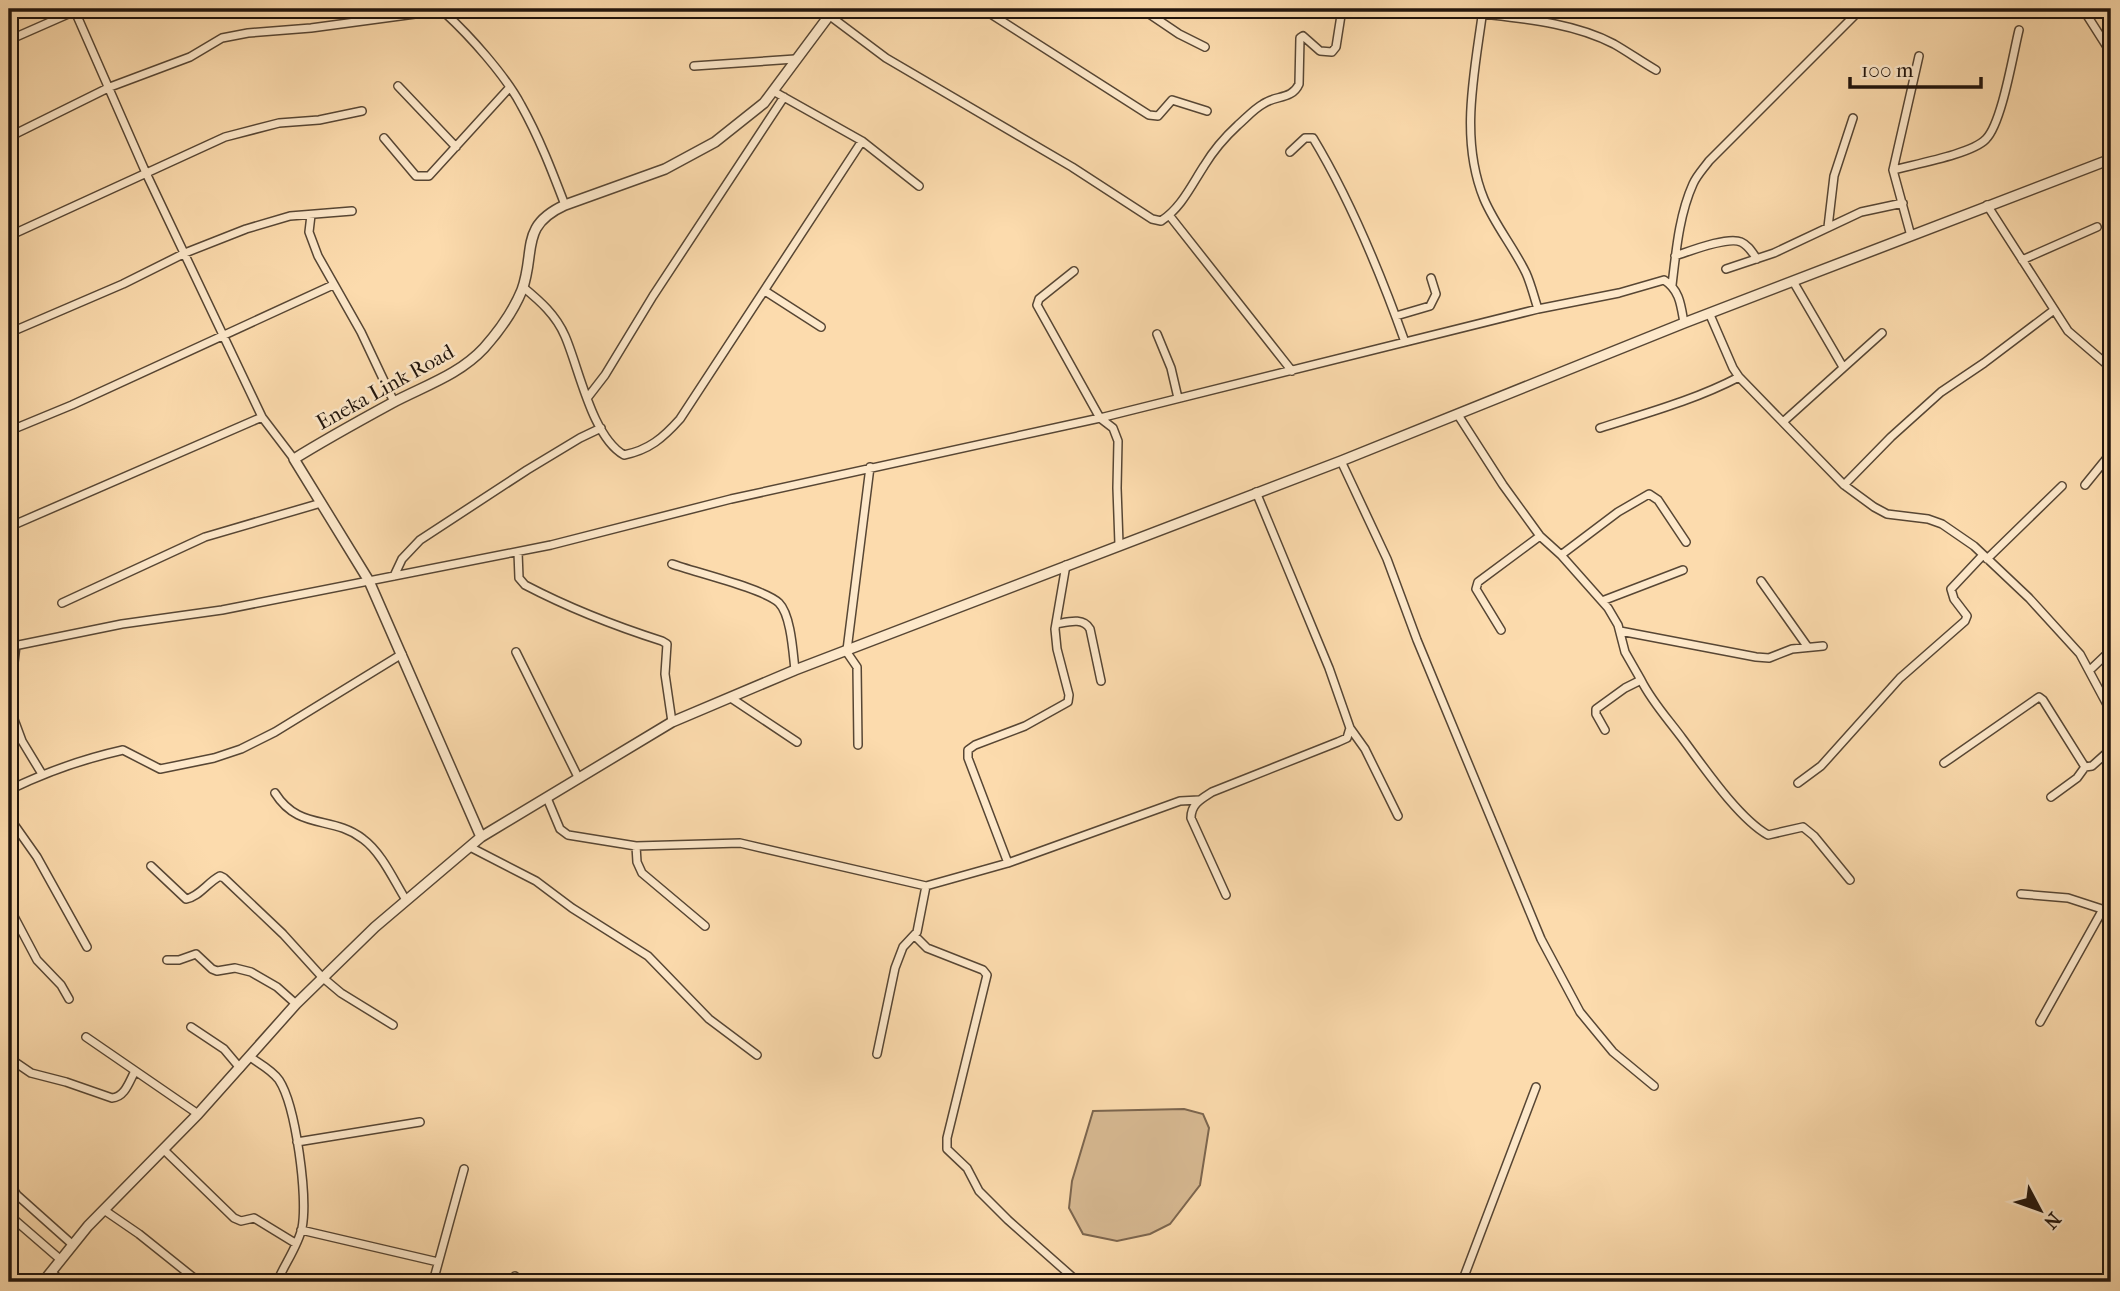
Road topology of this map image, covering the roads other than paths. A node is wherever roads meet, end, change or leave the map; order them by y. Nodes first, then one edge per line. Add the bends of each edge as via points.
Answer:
1 (983, 9) edge
2 (1142, 9) edge
3 (1342, 9) edge
4 (1861, 9) edge
5 (2083, 9) edge
6 (75, 10) edge
7 (1482, 11) edge
8 (832, 13) edge
9 (2019, 30) dead end
10 (9, 40) edge
11 (1205, 47) dead end
12 (2111, 53) edge
13 (1919, 56) dead end
14 (795, 59) junction
15 (694, 66) dead end
16 (1656, 70) dead end
17 (398, 86) dead end
18 (110, 87) junction
19 (510, 87) junction
20 (773, 90) junction
21 (784, 97) junction
22 (362, 111) dead end
23 (1207, 111) dead end
24 (1853, 118) dead end
25 (9, 137) edge
26 (384, 138) dead end
27 (862, 141) junction
28 (456, 147) junction
29 (1290, 152) dead end
30 (2111, 159) edge
31 (1893, 170) junction
32 (146, 173) junction
33 (919, 186) dead end
34 (1903, 203) junction
35 (565, 205) junction
36 (1987, 205) junction
37 (352, 211) dead end
38 (312, 215) junction
39 (1169, 215) junction
40 (1828, 227) junction
41 (2098, 227) dead end
42 (9, 236) edge
43 (1911, 236) junction
44 (186, 253) junction
45 (1675, 256) junction
46 (1757, 259) junction
47 (2022, 260) junction
48 (1726, 269) dead end
49 (1074, 271) dead end
50 (1431, 278) dead end
51 (1794, 282) junction
52 (333, 285) junction
53 (1672, 285) junction
54 (523, 287) junction
55 (765, 291) junction
56 (1538, 309) junction
57 (2053, 310) junction
58 (1710, 315) junction
59 (1396, 316) junction
60 (1684, 323) junction
61 (821, 327) dead end
62 (1882, 332) dead end
63 (9, 333) edge
64 (1157, 334) dead end
65 (225, 336) junction
66 (1405, 342) junction
67 (1843, 367) junction
68 (2111, 369) edge
69 (1292, 371) junction
70 (1739, 377) junction
71 (588, 397) junction
72 (1178, 398) junction
73 (394, 402) junction
74 (1458, 415) junction
75 (262, 417) junction
76 (1100, 418) junction
77 (1783, 422) junction
78 (601, 428) junction
79 (1600, 428) dead end
80 (9, 431) edge
81 (2111, 453) edge
82 (294, 459) junction
83 (1341, 461) junction
84 (870, 467) junction
85 (1844, 485) junction
86 (2085, 485) dead end
87 (2062, 486) dead end
88 (1256, 492) junction
89 (321, 503) junction
90 (9, 527) edge
91 (1540, 536) junction
92 (1686, 542) dead end
93 (1119, 544) junction
94 (518, 552) junction
95 (1561, 555) junction
96 (1985, 557) junction
97 (672, 564) dead end
98 (1066, 565) junction
99 (1683, 570) dead end
100 (394, 576) junction
101 (369, 581) junction
102 (1761, 581) dead end
103 (1602, 601) junction
104 (62, 603) dead end
105 (1056, 624) junction
106 (1502, 630) dead end
107 (1620, 631) junction
108 (13, 646) edge
109 (1807, 646) junction
110 (1823, 646) dead end
111 (846, 650) junction
112 (2111, 650) edge
113 (516, 652) dead end
114 (402, 654) junction
115 (795, 670) junction
116 (2090, 670) junction
117 (1641, 680) junction
118 (1101, 681) dead end
119 (731, 698) junction
120 (2111, 712) edge
121 (671, 722) junction
122 (1350, 728) junction
123 (1605, 730) dead end
124 (797, 742) dead end
125 (858, 745) dead end
126 (2111, 749) edge
127 (1944, 763) dead end
128 (2085, 768) junction
129 (41, 774) junction
130 (578, 777) junction
131 (1798, 783) dead end
132 (9, 790) edge
133 (275, 793) dead end
134 (2051, 797) dead end
135 (547, 798) junction
136 (1199, 800) junction
137 (9, 810) edge
138 (1398, 816) dead end
139 (481, 836) junction
140 (470, 846) junction
141 (636, 846) junction
142 (1008, 863) junction
143 (151, 866) dead end
144 (1850, 880) dead end
145 (926, 886) junction
146 (2021, 894) dead end
147 (1226, 895) dead end
148 (406, 900) junction
149 (9, 907) edge
150 (2108, 913) edge
151 (705, 926) dead end
152 (915, 936) junction
153 (87, 947) dead end
154 (167, 960) dead end
155 (323, 977) junction
156 (69, 999) dead end
157 (296, 1004) junction
158 (2040, 1022) dead end
159 (393, 1024) dead end
160 (191, 1027) dead end
161 (86, 1037) dead end
162 (877, 1054) dead end
163 (757, 1055) dead end
164 (250, 1057) junction
165 (9, 1058) edge
166 (240, 1068) junction
167 (135, 1071) junction
168 (1654, 1086) dead end
169 (1536, 1087) dead end
170 (198, 1114) junction
171 (420, 1122) dead end
172 (297, 1142) junction
173 (163, 1149) junction
174 (464, 1169) dead end
175 (9, 1184) edge
176 (104, 1210) junction
177 (9, 1215) edge
178 (301, 1230) junction
179 (295, 1243) junction
180 (73, 1245) junction
181 (61, 1260) junction
182 (438, 1262) junction
183 (51, 1272) junction
184 (43, 1282) edge
185 (63, 1282) edge
186 (199, 1282) edge
187 (277, 1282) edge
188 (433, 1282) edge
189 (1078, 1282) edge
190 (1462, 1282) edge

1 - 23 street via 1149,115 1158,116 1172,100
2 - 11 street
3 - 39 street via 1332,52 1320,51 1300,38 1296,90 1263,103 1233,130
4 - 45 street via 1701,171 1685,207
5 - 12 street
6 - 10 street
6 - 18 street
7 - 16 street via 1577,30 1613,44
7 - 56 street via 1469,140 1483,195 1527,275
8 - 14 street, Eneka Link Road
8 - 39 street via 886,58 1152,219 1161,221
9 - 31 street via 1995,125 1986,139 1972,148
13 - 31 street
14 - 15 street
14 - 20 street, Eneka Link Road
17 - 28 street
18 - 19 street via 167,67 222,38 445,13
18 - 25 street
18 - 32 street
19 - 28 street
19 - 35 street
20 - 21 street
20 - 35 street, Eneka Link Road via 764,103 715,142 665,169
21 - 27 street
21 - 71 street
22 - 32 street via 253,128
24 - 40 street via 1834,176
26 - 28 street via 415,176 421,177 429,176
27 - 33 street
27 - 55 street
29 - 59 street via 1305,138 1313,138
30 - 36 street
31 - 34 street
32 - 42 street
32 - 44 street
34 - 40 street via 1861,212
34 - 43 street
35 - 54 street, Eneka Link Road via 545,217 532,236
36 - 43 street
36 - 47 street
37 - 38 street
38 - 44 street via 275,219
38 - 52 street via 309,232
39 - 69 street
40 - 46 street
41 - 47 street
43 - 51 street
44 - 63 street
44 - 65 street
45 - 46 street via 1737,240
45 - 53 street
46 - 48 street
47 - 57 street
49 - 76 street via 1037,305
50 - 59 street via 1436,294 1430,306
51 - 58 street
51 - 67 street
52 - 65 street
52 - 73 street
53 - 56 street via 1664,281
53 - 60 street
54 - 71 street via 557,321
54 - 73 street, Eneka Link Road via 511,315 482,350 450,376
55 - 61 street
55 - 78 street via 665,436 652,446 624,455 615,450
56 - 66 street
57 - 68 street via 2068,331
57 - 85 street via 1941,392
58 - 60 street
58 - 70 street
59 - 66 street
60 - 74 street
62 - 67 street
64 - 72 street
65 - 75 street
65 - 80 street
66 - 69 street
67 - 77 street
69 - 72 street
70 - 77 street
70 - 79 street via 1675,405
71 - 78 street
72 - 76 street
73 - 82 street, Eneka Link Road
74 - 83 street
74 - 91 street
75 - 82 street
75 - 90 street
76 - 84 street
76 - 93 street via 1118,441
77 - 85 street
78 - 100 street via 420,540
81 - 86 street
82 - 89 street
83 - 88 street
83 - 168 street via 1387,559 1541,939 1580,1012 1614,1052
84 - 94 street
84 - 111 street
85 - 96 street via 1887,514 1942,524
87 - 96 street
88 - 93 street
88 - 122 street
89 - 101 street
89 - 104 street via 205,537
91 - 95 street
91 - 106 street via 1478,582 1476,589
92 - 95 street via 1649,494
93 - 98 street
94 - 100 street
94 - 121 street via 519,578 525,585 667,644 664,674
95 - 103 street
96 - 116 street via 2045,615
96 - 131 street via 1951,589 1967,616 1965,621 1900,678 1821,766
97 - 115 street via 777,601 792,639
98 - 105 street
98 - 111 street
99 - 103 street
100 - 101 street
101 - 108 street
101 - 114 street
102 - 109 street
103 - 107 street
105 - 118 street via 1087,624
105 - 142 street via 1068,702 968,750
107 - 109 street via 1756,657 1769,658
107 - 117 street via 1625,652
108 - 129 street via 9,706
109 - 110 street
111 - 115 street
111 - 125 street via 857,673
112 - 116 street
113 - 130 street
114 - 129 street via 275,732 223,755 160,769 123,750
114 - 139 street
115 - 119 street
116 - 120 street
117 - 123 street via 1596,709
117 - 144 street via 1723,794 1768,835 1803,827
119 - 121 street
119 - 124 street
121 - 130 street
122 - 136 street via 1347,737 1338,742
122 - 138 street via 1366,749
126 - 128 street
127 - 128 street via 2039,697
128 - 134 street
129 - 132 street
130 - 135 street
133 - 148 street via 293,814 360,836 376,852
135 - 139 street
135 - 141 street via 563,833
136 - 142 street via 1180,801
136 - 147 street via 1191,809 1191,818
137 - 153 street
139 - 140 street
140 - 148 street
140 - 163 street via 536,881 648,956 709,1019
141 - 145 street via 740,843
141 - 151 street via 642,873
142 - 145 street
143 - 155 street via 186,899 212,880 224,878
145 - 152 street
146 - 150 street via 2068,898
148 - 155 street
149 - 156 street via 37,960
150 - 158 street
152 - 162 street via 902,947 895,968
152 - 189 street via 927,948 987,975 945,1145 1007,1220
154 - 157 street via 196,954 217,971 243,969 277,987
155 - 157 street
155 - 159 street
157 - 164 street
160 - 166 street via 224,1049
161 - 167 street
164 - 166 street
164 - 172 street via 280,1080
165 - 167 street via 32,1073 111,1098 123,1093
166 - 170 street
167 - 170 street
169 - 190 street
170 - 173 street
171 - 172 street
172 - 178 street via 304,1197
173 - 176 street
173 - 179 street via 234,1218 254,1218
174 - 182 street
175 - 180 street
176 - 180 street
176 - 186 street
177 - 181 street
178 - 179 street
178 - 182 street
179 - 187 street
180 - 181 street
181 - 183 street
182 - 188 street
183 - 184 street
183 - 185 street

